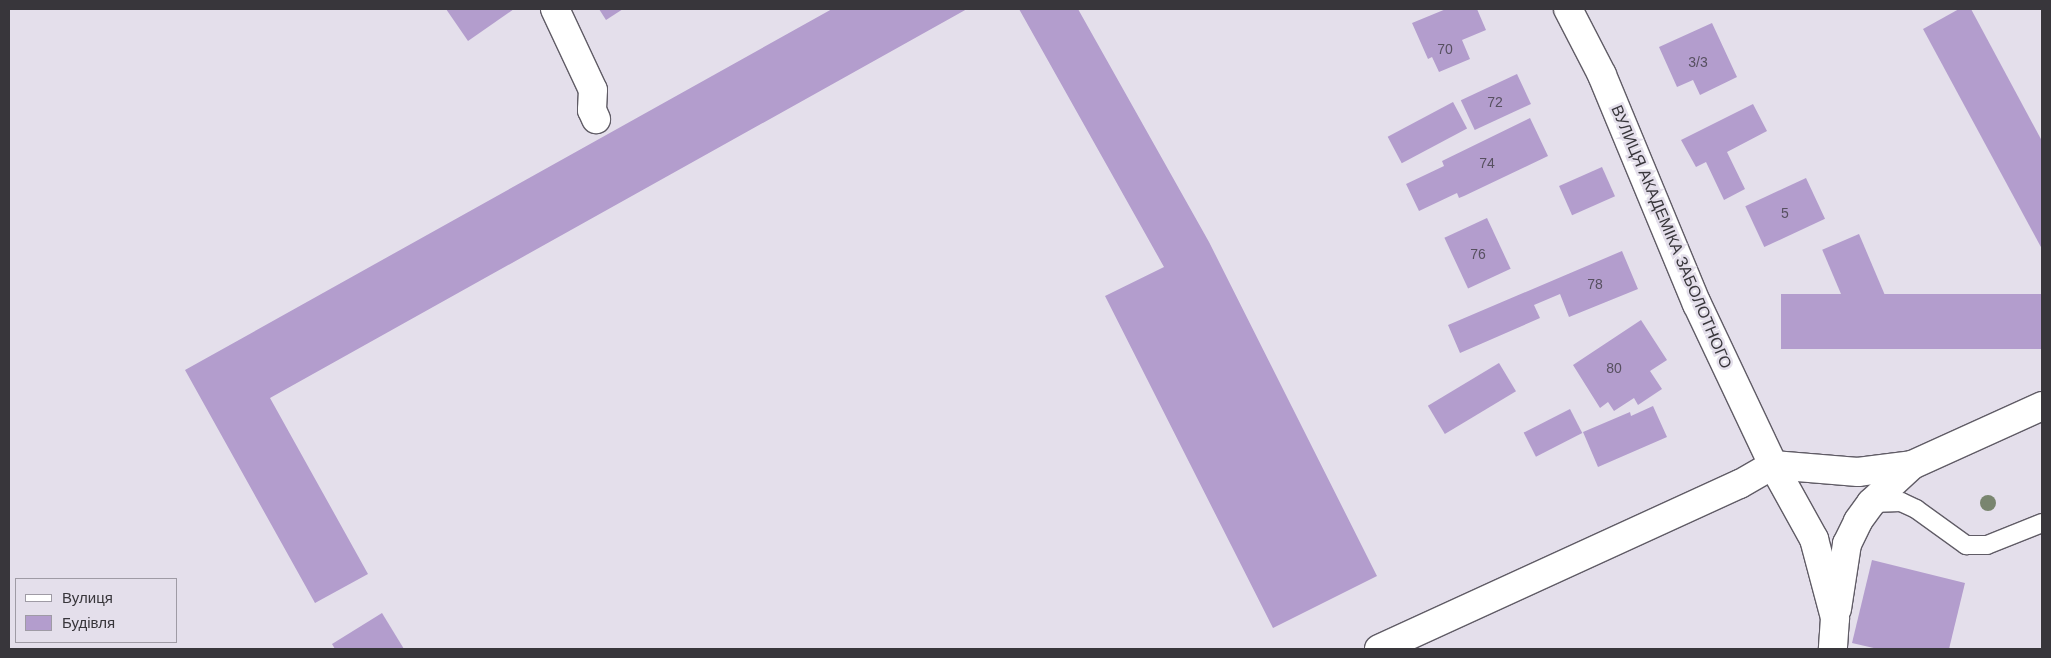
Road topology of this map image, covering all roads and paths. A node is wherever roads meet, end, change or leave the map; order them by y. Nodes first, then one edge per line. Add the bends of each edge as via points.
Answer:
1 (555, 9) edge
2 (1568, 9) edge
3 (596, 119) dead end
4 (2042, 406) edge
5 (1773, 465) junction
6 (1912, 465) junction
7 (1870, 503) junction
8 (2042, 523) edge
9 (1835, 618) junction
10 (1379, 649) edge
11 (1833, 649) edge

1 - 3 street via 593,90 592,110
2 - 5 street, ВУЛИЦЯ АКАДЕМІКА ЗАБОЛОТНОГО via 1602,75 1697,304
4 - 6 street
5 - 6 street via 1858,472
5 - 9 street, ВУЛИЦЯ АКАДЕМІКА ЗАБОЛОТНОГО via 1814,539
5 - 10 street via 1740,484
6 - 7 street
7 - 8 lane via 1901,502 1966,545 1987,545
7 - 9 street via 1848,544
9 - 11 street

